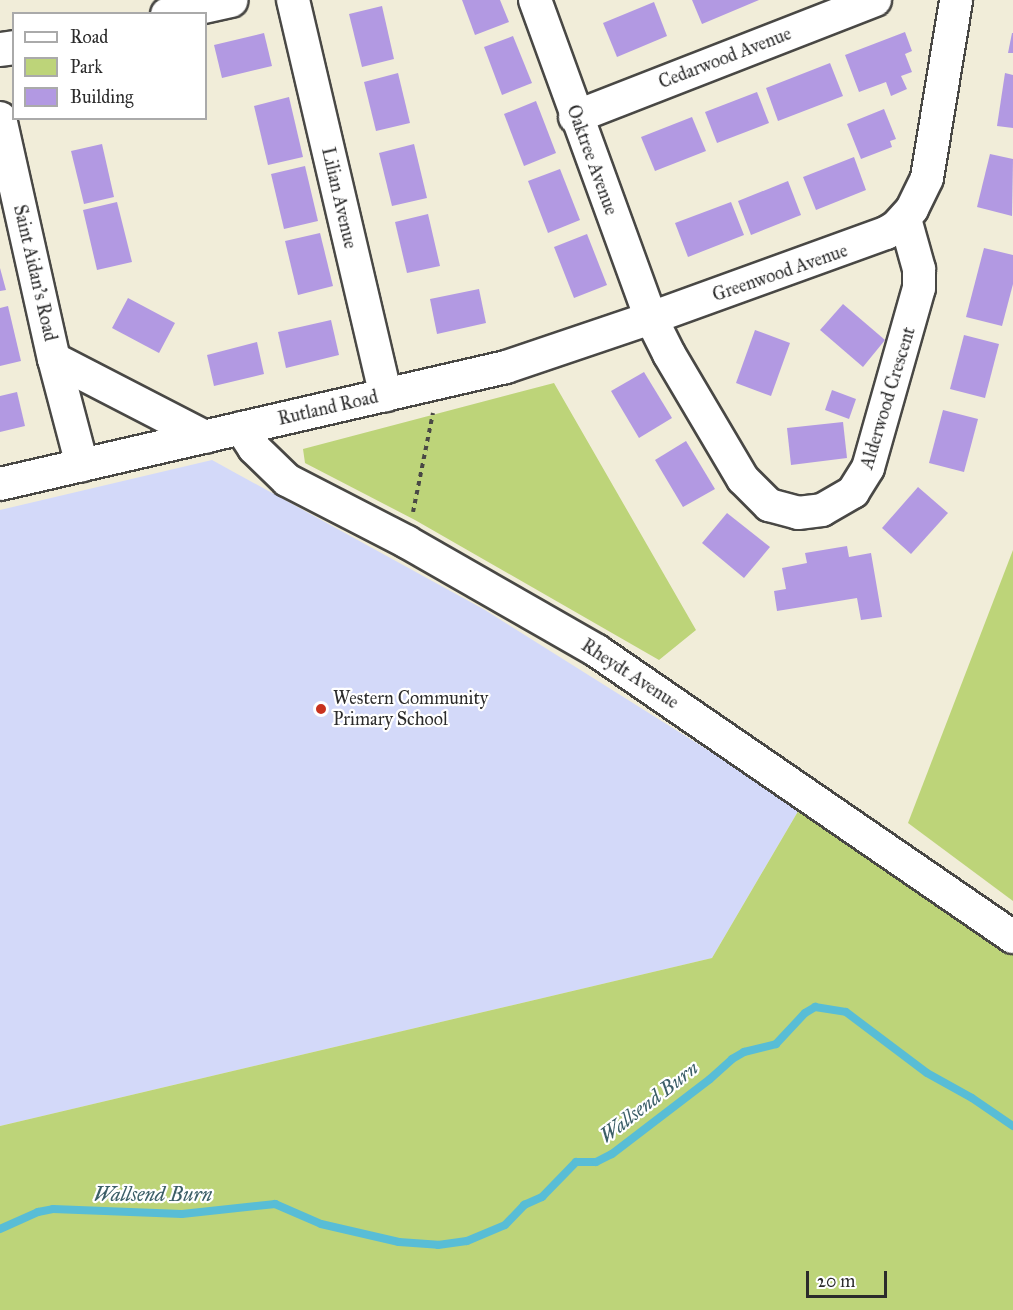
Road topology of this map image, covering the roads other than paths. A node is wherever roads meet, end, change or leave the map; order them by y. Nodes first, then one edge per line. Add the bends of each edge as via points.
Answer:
1 (230, 0) edge
2 (293, 0) edge
3 (535, 0) edge
4 (875, 0) edge
5 (956, 0) edge
6 (176, 12) edge
7 (575, 117) junction
8 (0, 118) edge
9 (905, 219) junction
10 (651, 318) junction
11 (54, 358) junction
12 (386, 395) junction
13 (241, 428) junction
14 (205, 437) junction
15 (82, 465) junction
16 (0, 484) edge
17 (1013, 937) edge

1 - 6 street
2 - 12 street, Lilian Avenue
3 - 7 street, Oaktree Avenue
4 - 7 street, Cedarwood Avenue
5 - 9 street via 931,161 920,195
7 - 10 street, Oaktree Avenue
8 - 11 street, Saint Aidan's Road
9 - 10 street, Greenwood Avenue via 873,240
9 - 10 street, Alderwood Crescent via 919,269 915,307 868,468 853,492 833,506 810,513 789,512 769,505 752,490
10 - 12 street, Rutland Road via 532,360
11 - 14 street, Saint Aidan's Road
11 - 15 street, Saint Aidan's Road
12 - 13 street, Rutland Road
13 - 14 street, Rutland Road
13 - 17 street, Rheydt Avenue via 259,454 287,480 407,542 597,651
14 - 15 street, Rutland Road
15 - 16 street, Rutland Road

